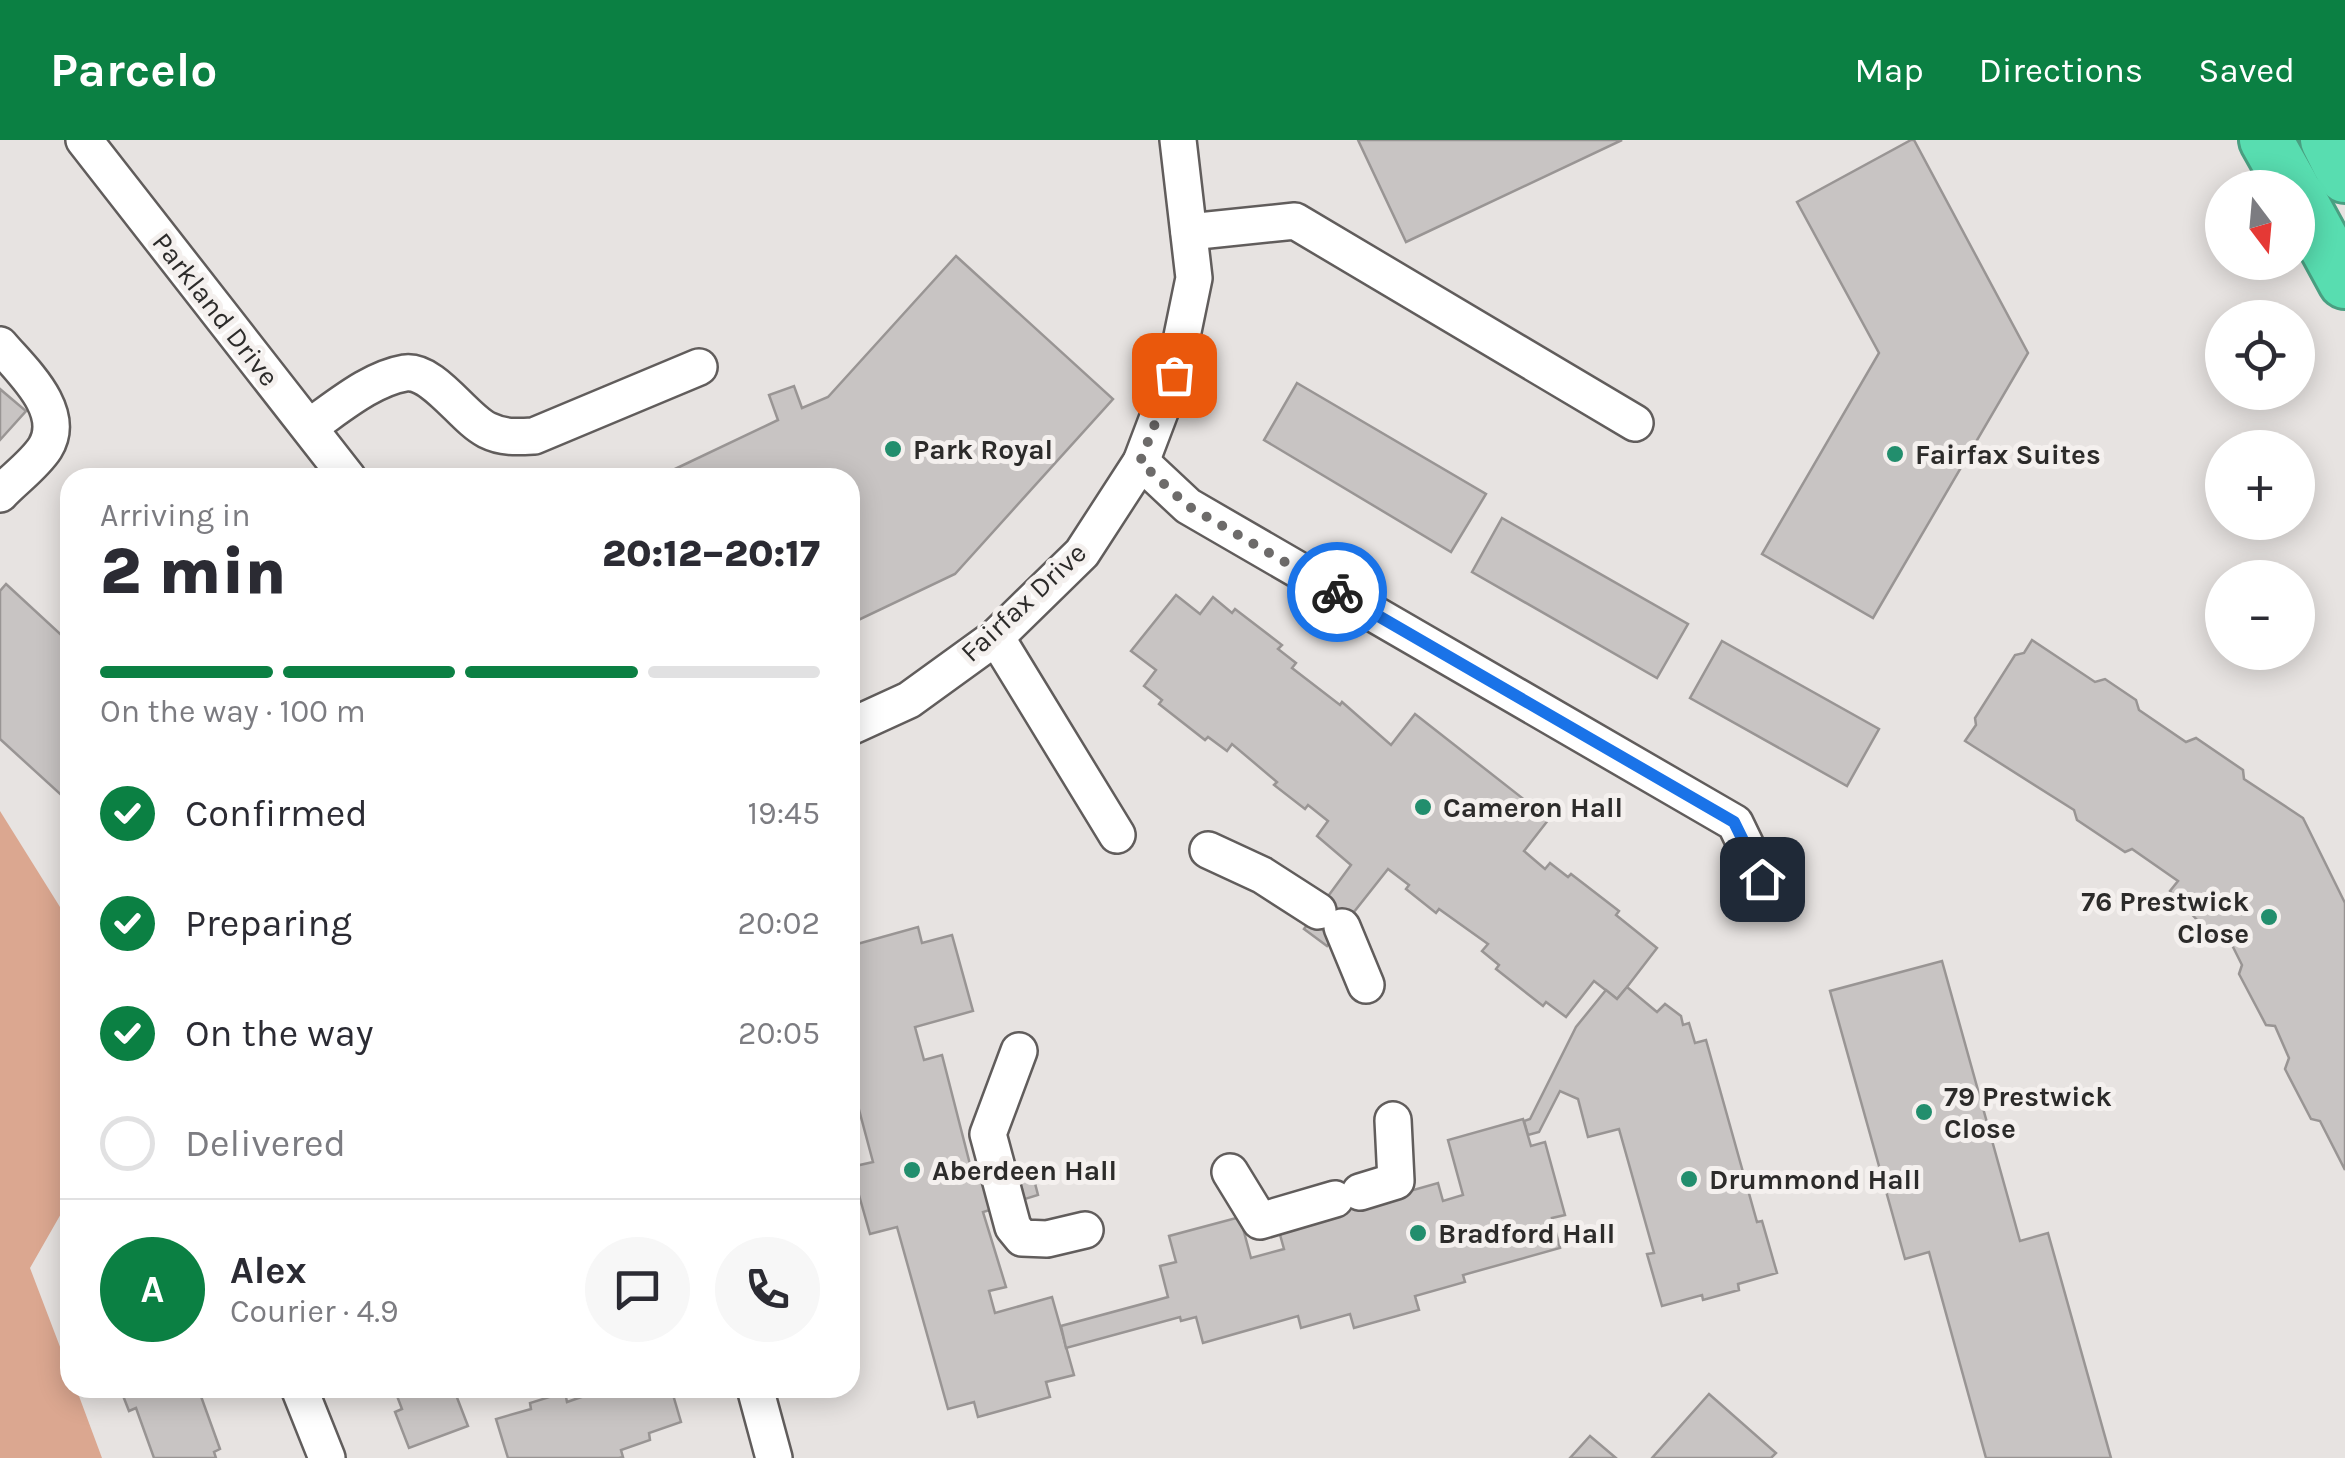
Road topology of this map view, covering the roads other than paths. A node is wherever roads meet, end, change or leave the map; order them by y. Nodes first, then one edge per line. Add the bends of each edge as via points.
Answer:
1 (84, 140) edge
2 (1178, 140) edge
3 (2266, 140) edge
4 (2327, 140) edge
5 (2282, 170) edge
6 (2345, 176) edge
7 (2315, 227) edge
8 (1189, 232) junction
9 (2345, 282) edge
10 (0, 346) edge
11 (699, 367) dead end
12 (1635, 423) dead end
13 (308, 427) junction
14 (1140, 462) junction
15 (340, 468) edge
16 (0, 494) edge
17 (996, 636) junction
18 (860, 722) edge
19 (1117, 835) dead end
20 (1208, 850) dead end
21 (1762, 879) dead end
22 (1366, 985) dead end
23 (1019, 1050) dead end
24 (1393, 1120) dead end
25 (1230, 1172) dead end
26 (1084, 1230) dead end
27 (303, 1398) edge
28 (758, 1398) edge
29 (327, 1458) edge
30 (774, 1458) edge

1 - 13 street, Parkland Drive
2 - 8 street, Fairfax Drive
3 - 5 highway
4 - 6 highway
7 - 9 highway
8 - 12 street via 1295,221
8 - 14 street, Fairfax Drive via 1194,278 1174,375
10 - 16 street via 42,394 50,421 47,446
11 - 13 street via 534,436 484,429 426,377 408,372 372,385
13 - 15 street, Parkland Drive
14 - 17 street, Fairfax Drive via 1082,554
14 - 21 street via 1188,506 1734,822
17 - 18 street, Fairfax Drive via 909,700
17 - 19 street
20 - 22 street via 1330,919
23 - 26 street via 988,1134 1013,1227 1022,1238
24 - 25 street via 1396,1180 1260,1221
27 - 29 street
28 - 30 street

